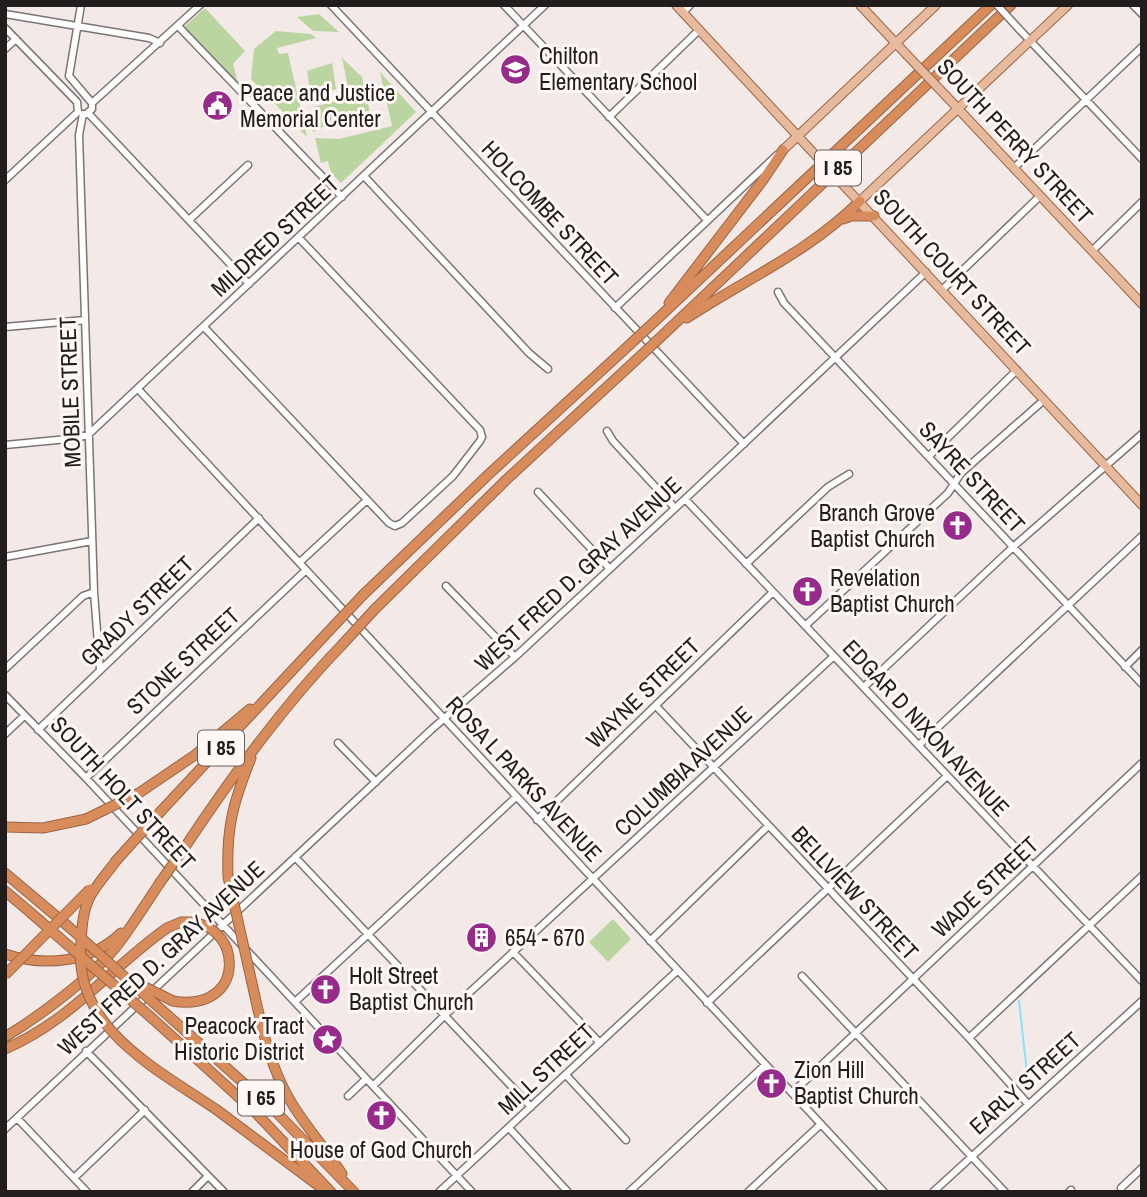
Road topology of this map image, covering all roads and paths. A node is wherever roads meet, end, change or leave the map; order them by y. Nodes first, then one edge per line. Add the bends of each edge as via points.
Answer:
1 (81, 5) edge
2 (200, 5) edge
3 (331, 5) edge
4 (504, 5) edge
5 (545, 5) edge
6 (676, 5) edge
7 (690, 5) edge
8 (860, 5) edge
9 (936, 5) edge
10 (991, 5) edge
11 (997, 5) edge
12 (1012, 5) edge
13 (1068, 5) edge
14 (1133, 5) edge
15 (683, 13) junction
16 (5, 14) edge
17 (1142, 15) edge
18 (78, 25) junction
19 (178, 26) junction
20 (523, 26) junction
21 (5, 28) edge
22 (699, 30) junction
23 (16, 39) junction
24 (1030, 40) junction
25 (160, 43) junction
26 (896, 43) junction
27 (1142, 47) edge
28 (5, 49) edge
29 (69, 76) junction
30 (59, 84) junction
31 (1086, 99) junction
32 (89, 100) junction
33 (77, 102) junction
34 (958, 108) junction
35 (432, 112) junction
36 (83, 113) junction
37 (609, 117) junction
38 (798, 135) junction
39 (783, 150) junction
40 (1142, 159) edge
41 (248, 165) dead end
42 (1014, 168) junction
43 (364, 176) junction
44 (5, 180) edge
45 (1040, 196) junction
46 (342, 197) junction
47 (860, 201) junction
48 (1142, 202) edge
49 (874, 216) junction
50 (189, 220) junction
51 (707, 220) junction
52 (841, 220) junction
53 (299, 238) junction
54 (1093, 251) junction
55 (926, 272) junction
56 (249, 284) junction
57 (942, 290) junction
58 (778, 292) dead end
59 (1142, 303) edge
60 (615, 308) junction
61 (85, 320) junction
62 (654, 322) junction
63 (5, 327) edge
64 (204, 327) junction
65 (665, 333) junction
66 (836, 357) junction
67 (548, 369) dead end
68 (1017, 370) junction
69 (138, 389) junction
70 (1045, 400) junction
71 (607, 431) dead end
72 (89, 434) junction
73 (1142, 434) edge
74 (744, 444) junction
75 (5, 445) edge
76 (929, 456) junction
77 (1105, 466) junction
78 (849, 474) dead end
79 (954, 484) junction
80 (538, 492) dead end
81 (684, 499) junction
82 (367, 500) junction
83 (1142, 505) edge
84 (675, 508) junction
85 (259, 519) junction
86 (1142, 536) edge
87 (93, 541) junction
88 (1013, 547) junction
89 (5, 557) edge
90 (300, 562) junction
91 (746, 564) junction
92 (610, 569) junction
93 (306, 570) junction
94 (446, 586) dead end
95 (94, 592) junction
96 (773, 592) junction
97 (1069, 606) junction
98 (805, 626) junction
99 (1142, 650) edge
100 (834, 656) junction
101 (514, 657) junction
102 (1125, 667) junction
103 (5, 669) edge
104 (100, 670) junction
105 (1142, 684) edge
106 (278, 685) junction
107 (863, 687) junction
108 (5, 695) edge
109 (656, 706) junction
110 (24, 716) junction
111 (444, 719) junction
112 (38, 730) junction
113 (5, 734) edge
114 (338, 743) dead end
115 (919, 745) junction
116 (256, 747) junction
117 (1142, 763) edge
118 (714, 766) junction
119 (947, 776) junction
120 (86, 778) junction
121 (376, 782) junction
122 (516, 797) junction
123 (537, 820) junction
124 (768, 826) junction
125 (5, 827) edge
126 (295, 857) junction
127 (116, 861) junction
128 (1033, 867) junction
129 (5, 873) edge
130 (1142, 876) edge
131 (592, 879) junction
132 (827, 889) junction
133 (5, 891) edge
134 (135, 920) junction
135 (223, 924) junction
136 (1090, 925) junction
137 (368, 934) junction
138 (650, 941) junction
139 (513, 952) junction
140 (5, 954) edge
141 (677, 971) junction
142 (123, 974) junction
143 (5, 975) edge
144 (802, 976) dead end
145 (913, 979) junction
146 (1142, 981) edge
147 (1142, 1000) edge
148 (295, 1003) junction
149 (707, 1003) junction
150 (444, 1016) junction
151 (311, 1019) junction
152 (303, 1027) dead end
153 (856, 1033) junction
154 (5, 1037) edge
155 (970, 1038) junction
156 (600, 1043) junction
157 (5, 1049) edge
158 (86, 1051) junction
159 (765, 1065) junction
160 (566, 1075) junction
161 (366, 1079) junction
162 (373, 1086) junction
163 (792, 1093) junction
164 (348, 1097) dead end
165 (1028, 1104) junction
166 (531, 1107) junction
167 (145, 1110) junction
168 (17, 1118) junction
169 (821, 1124) junction
170 (5, 1128) edge
171 (509, 1128) junction
172 (626, 1140) dead end
173 (972, 1156) junction
174 (1142, 1168) edge
175 (457, 1175) junction
176 (208, 1176) junction
177 (74, 1178) junction
178 (1121, 1188) dead end
179 (353, 1191) edge
180 (87, 1192) edge
181 (192, 1192) edge
182 (224, 1192) edge
183 (329, 1192) edge
184 (439, 1192) edge
185 (472, 1192) edge
186 (568, 1192) edge
187 (629, 1192) edge
188 (748, 1192) edge
189 (884, 1192) edge
190 (933, 1192) edge
191 (1005, 1192) edge

1 - 18 street
2 - 19 street
3 - 35 street, HOLCOMBE STREET
4 - 20 street
5 - 20 street, MILDRED STREET
6 - 15 main road, SOUTH COURT STREET
7 - 15 street
8 - 26 main road, SOUTH PERRY STREET
9 - 26 main road
10 - 62 highway, I 85
11 - 24 street, bridge
12 - 65 highway, I 85
13 - 24 main road
14 - 17 street
15 - 22 main road, SOUTH COURT STREET
16 - 18 street
18 - 25 street
18 - 29 street
19 - 25 street
19 - 46 street
20 - 35 street, MILDRED STREET
20 - 37 street
21 - 23 street
22 - 37 street
22 - 38 main road, SOUTH COURT STREET
23 - 28 street
23 - 30 street
24 - 31 street
24 - 34 main road
25 - 32 street
26 - 34 main road, SOUTH PERRY STREET, bridge
26 - 38 main road
27 - 31 street
29 - 30 street
29 - 32 street
30 - 33 street
31 - 40 street
31 - 42 street
32 - 33 street
32 - 36 street via 92,109
33 - 36 street
34 - 42 main road, SOUTH PERRY STREET
34 - 47 main road
35 - 43 street, MILDRED STREET
35 - 60 street, HOLCOMBE STREET
36 - 44 street
36 - 50 street
36 - 61 street, MOBILE STREET via 79,135
37 - 51 street
38 - 39 main road
38 - 47 main road, SOUTH COURT STREET, bridge
39 - 51 street
39 - 62 highway
41 - 50 street
42 - 45 main road, SOUTH PERRY STREET
43 - 46 street, MILDRED STREET
43 - 67 street
45 - 54 main road, SOUTH PERRY STREET
45 - 57 street
46 - 53 street, MILDRED STREET
47 - 49 main road, SOUTH COURT STREET
47 - 52 highway
48 - 54 street
49 - 52 highway
49 - 55 main road, SOUTH COURT STREET
50 - 56 street
51 - 60 street
52 - 65 highway
53 - 56 street, MILDRED STREET
53 - 82 street via 481,434 453,476 402,523 389,523
54 - 59 main road, SOUTH PERRY STREET
55 - 57 main road, SOUTH COURT STREET
55 - 66 street, WEST FRED D. GRAY AVENUE
56 - 64 street, MILDRED STREET
57 - 68 main road, SOUTH COURT STREET
58 - 66 street, SAYRE STREET
60 - 74 street, HOLCOMBE STREET
61 - 63 street
61 - 72 street, MOBILE STREET
62 - 106 highway, I 85, bridge via 363,595
64 - 69 street, MILDRED STREET
64 - 82 street
65 - 116 highway, I 85, bridge via 374,610
66 - 74 street, WEST FRED D. GRAY AVENUE
66 - 76 street, SAYRE STREET
68 - 70 main road, SOUTH COURT STREET
68 - 76 street
69 - 72 street, MILDRED STREET
69 - 85 street, ROSA L PARKS AVENUE
70 - 77 main road, SOUTH COURT STREET
70 - 79 street
71 - 84 street
72 - 75 street
72 - 87 street, MOBILE STREET
73 - 77 street
74 - 81 street, WEST FRED D. GRAY AVENUE
76 - 79 street, SAYRE STREET
77 - 83 main road, SOUTH COURT STREET
77 - 88 street
78 - 91 street via 828,487
79 - 88 street, SAYRE STREET
79 - 98 street
80 - 92 street
81 - 84 street, WEST FRED D. GRAY AVENUE
81 - 91 street, EDGAR D NIXON AVENUE
82 - 90 street
84 - 92 street, WEST FRED D. GRAY AVENUE
85 - 90 street, ROSA L PARKS AVENUE
85 - 104 street, GRADY STREET
86 - 97 street
87 - 89 street
87 - 95 street, MOBILE STREET
88 - 97 street, SAYRE STREET
88 - 107 street
90 - 93 street, ROSA L PARKS AVENUE
91 - 96 street, EDGAR D NIXON AVENUE
92 - 101 street, WEST FRED D. GRAY AVENUE
93 - 111 street, ROSA L PARKS AVENUE
93 - 120 street, STONE STREET
94 - 101 street
95 - 103 street via 83,596
95 - 104 street, MOBILE STREET
96 - 98 street, EDGAR D NIXON AVENUE
96 - 109 street, WAYNE STREET
97 - 102 street, SAYRE STREET
97 - 115 street
98 - 100 street, EDGAR D NIXON AVENUE
99 - 102 street
100 - 107 street, EDGAR D NIXON AVENUE
100 - 118 street, COLUMBIA AVENUE
101 - 111 street, WEST FRED D. GRAY AVENUE
102 - 105 street, SAYRE STREET
104 - 112 street, GRADY STREET
106 - 125 highway, bridge via 204,748 139,793 86,819 43,828
106 - 127 highway, I 85, bridge
107 - 115 street, EDGAR D NIXON AVENUE
108 - 110 street, SOUTH HOLT STREET
109 - 118 street, BELLVIEW STREET
109 - 123 street, WAYNE STREET
110 - 112 street, SOUTH HOLT STREET
110 - 113 street
111 - 121 street, WEST FRED D. GRAY AVENUE
111 - 122 street, ROSA L PARKS AVENUE
112 - 120 street, SOUTH HOLT STREET
114 - 121 street
115 - 119 street, EDGAR D NIXON AVENUE
116 - 134 highway, I 85, bridge
116 - 179 highway, bridge via 230,818 228,877 267,1045 291,1102
117 - 128 street, WADE STREET
118 - 124 street, BELLVIEW STREET
118 - 131 street, COLUMBIA AVENUE
119 - 128 street, EDGAR D NIXON AVENUE
119 - 132 street
120 - 135 street, SOUTH HOLT STREET
121 - 126 street, WEST FRED D. GRAY AVENUE
122 - 123 street, ROSA L PARKS AVENUE
122 - 137 street
123 - 131 street, ROSA L PARKS AVENUE
124 - 132 street, BELLVIEW STREET
124 - 138 street
126 - 135 street, WEST FRED D. GRAY AVENUE
126 - 137 street
127 - 143 highway, bridge
127 - 183 highway, bridge via 90,896 80,951 93,1004 104,1023 119,1041
128 - 136 street, EDGAR D NIXON AVENUE
128 - 145 street, WADE STREET
129 - 142 highway, I 65, bridge
130 - 136 street
131 - 138 street, ROSA L PARKS AVENUE
131 - 139 street, COLUMBIA AVENUE
132 - 145 street, BELLVIEW STREET
132 - 149 street
133 - 183 highway, I 65, bridge via 256,1113
134 - 140 highway via 112,942 67,960 36,962
134 - 154 highway via 103,961
135 - 148 street, SOUTH HOLT STREET
135 - 158 street, WEST FRED D. GRAY AVENUE
136 - 146 street, EDGAR D NIXON AVENUE
136 - 155 street
137 - 148 street
137 - 150 street
138 - 141 street, ROSA L PARKS AVENUE
139 - 150 street, COLUMBIA AVENUE
139 - 156 street
141 - 149 street, ROSA L PARKS AVENUE
141 - 156 street, MILL STREET
142 - 157 highway, bridge via 173,1002 194,1004 219,990 229,971 227,949 212,929 192,922 167,928 69,1012
142 - 179 highway, I 65, bridge via 262,1099
144 - 153 street
145 - 153 street, WADE STREET
145 - 155 street, BELLVIEW STREET
147 - 165 street, EARLY STREET
148 - 151 street, SOUTH HOLT STREET
149 - 159 street, ROSA L PARKS AVENUE
150 - 162 street, COLUMBIA AVENUE
150 - 166 street
151 - 152 street
151 - 161 street, SOUTH HOLT STREET
153 - 163 street, WADE STREET
153 - 173 street
155 - 165 street, BELLVIEW STREET
156 - 160 street, MILL STREET
158 - 167 street
158 - 168 street, WEST FRED D. GRAY AVENUE
159 - 163 street, ROSA L PARKS AVENUE
159 - 187 street
160 - 166 street, MILL STREET
160 - 172 street
161 - 162 street, SOUTH HOLT STREET
161 - 164 street
162 - 175 street, SOUTH HOLT STREET
163 - 169 street, ROSA L PARKS AVENUE
165 - 173 street, EARLY STREET
166 - 171 street, MILL STREET
167 - 176 street
167 - 177 street
168 - 170 street, WEST FRED D. GRAY AVENUE
168 - 177 street
169 - 188 street
169 - 189 street, ROSA L PARKS AVENUE
171 - 175 street, MILL STREET
171 - 186 street
173 - 190 street, EARLY STREET
173 - 191 street
174 - 178 street
175 - 184 street, MILL STREET
175 - 185 street, SOUTH HOLT STREET
176 - 181 street
176 - 182 street
177 - 180 street

